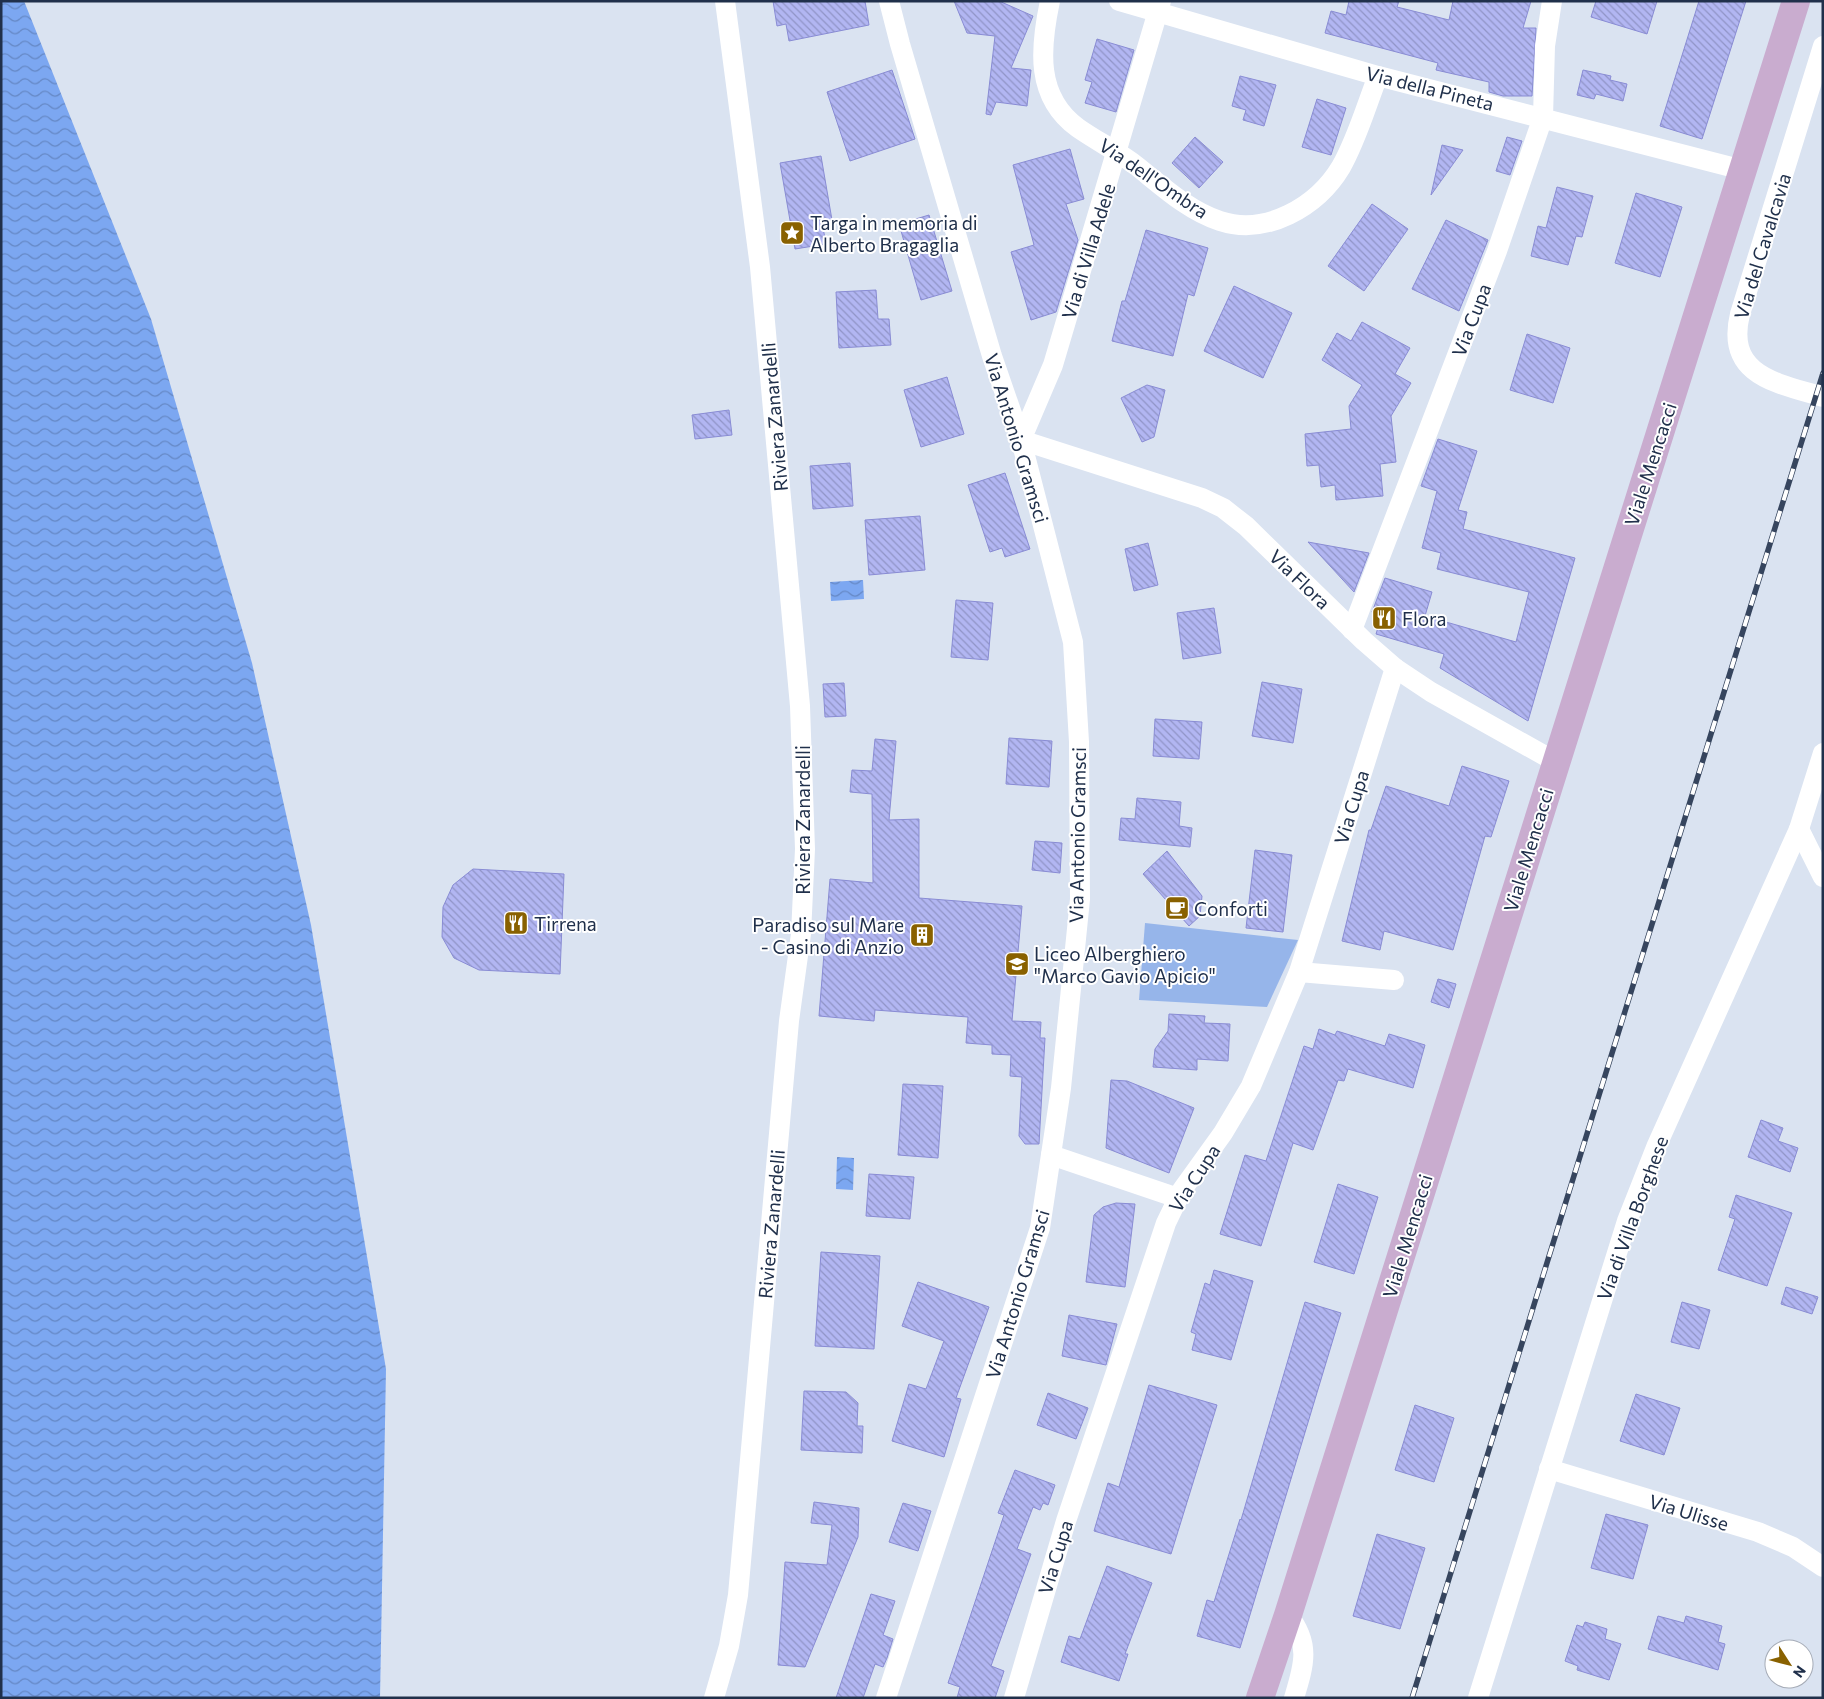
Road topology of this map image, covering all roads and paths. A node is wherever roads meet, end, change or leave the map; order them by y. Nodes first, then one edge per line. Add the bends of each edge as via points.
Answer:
1 (725, 1) edge
2 (889, 1) edge
3 (1050, 1) edge
4 (1119, 1) edge
5 (1552, 1) edge
6 (1796, 1) edge
7 (1159, 7) edge
8 (1823, 46) edge
9 (1378, 76) junction
10 (1543, 117) junction
11 (1118, 151) junction
12 (1743, 170) junction
13 (1823, 397) edge
14 (1022, 440) junction
15 (1352, 630) junction
16 (1395, 668) junction
17 (1823, 753) edge
18 (1556, 762) junction
19 (1799, 829) junction
20 (1823, 877) edge
21 (1299, 972) junction
22 (1394, 980) dead end
23 (1051, 1155) junction
24 (1178, 1198) junction
25 (1549, 1469) junction
26 (1823, 1567) edge
27 (1288, 1615) junction
28 (714, 1698) edge
29 (886, 1698) edge
30 (1014, 1698) edge
31 (1260, 1698) edge
32 (1294, 1698) edge
33 (1478, 1698) edge

1 - 28 street, Riviera Zanardelli via 760,268 800,706 805,849 801,934 789,1021 738,1595 729,1646
2 - 14 street, Via Antonio Gramsci via 992,356
3 - 11 street, Via dell'Ombra via 1042,44 1043,72 1048,90 1064,116 1076,127
4 - 7 street, Via della Pineta
5 - 10 street, Via Cupa via 1545,46
6 - 12 main road, Viale Mencacci
7 - 9 street, Via della Pineta
7 - 11 street, Via di Villa Adele
8 - 13 street, Via del Cavalcavia via 1738,324 1736,340 1749,366 1766,378
9 - 10 street, Via della Pineta
9 - 11 street, Via dell'Ombra via 1340,169 1295,212 1266,224 1247,226 1208,216 1177,198
10 - 12 street, Via della Pineta
10 - 15 street, Via Cupa via 1503,235
11 - 14 street, Via di Villa Adele via 1053,365
12 - 18 main road, Viale Mencacci
14 - 15 street, Via Flora via 1202,498 1223,508 1246,526
14 - 23 street, Via Antonio Gramsci via 1073,642 1079,742 1080,898 1069,1018
15 - 16 street, Via Flora
16 - 18 street, Via Flora
16 - 21 street, Via Cupa
17 - 19 street, Via di Villa Borghese
18 - 27 main road, Viale Mencacci
19 - 20 street
19 - 25 street, Via di Villa Borghese via 1645,1173
21 - 22 street
21 - 24 street, Via Cupa via 1251,1086
23 - 24 street
23 - 29 street, Via Antonio Gramsci via 1041,1221 1028,1269
24 - 30 street, Via Cupa via 1162,1232 1066,1521
25 - 26 street, Via Ulisse via 1764,1535 1793,1547
25 - 33 street, Via di Villa Borghese
27 - 31 main road, Viale Mencacci
27 - 32 street via 1300,1633 1304,1652

